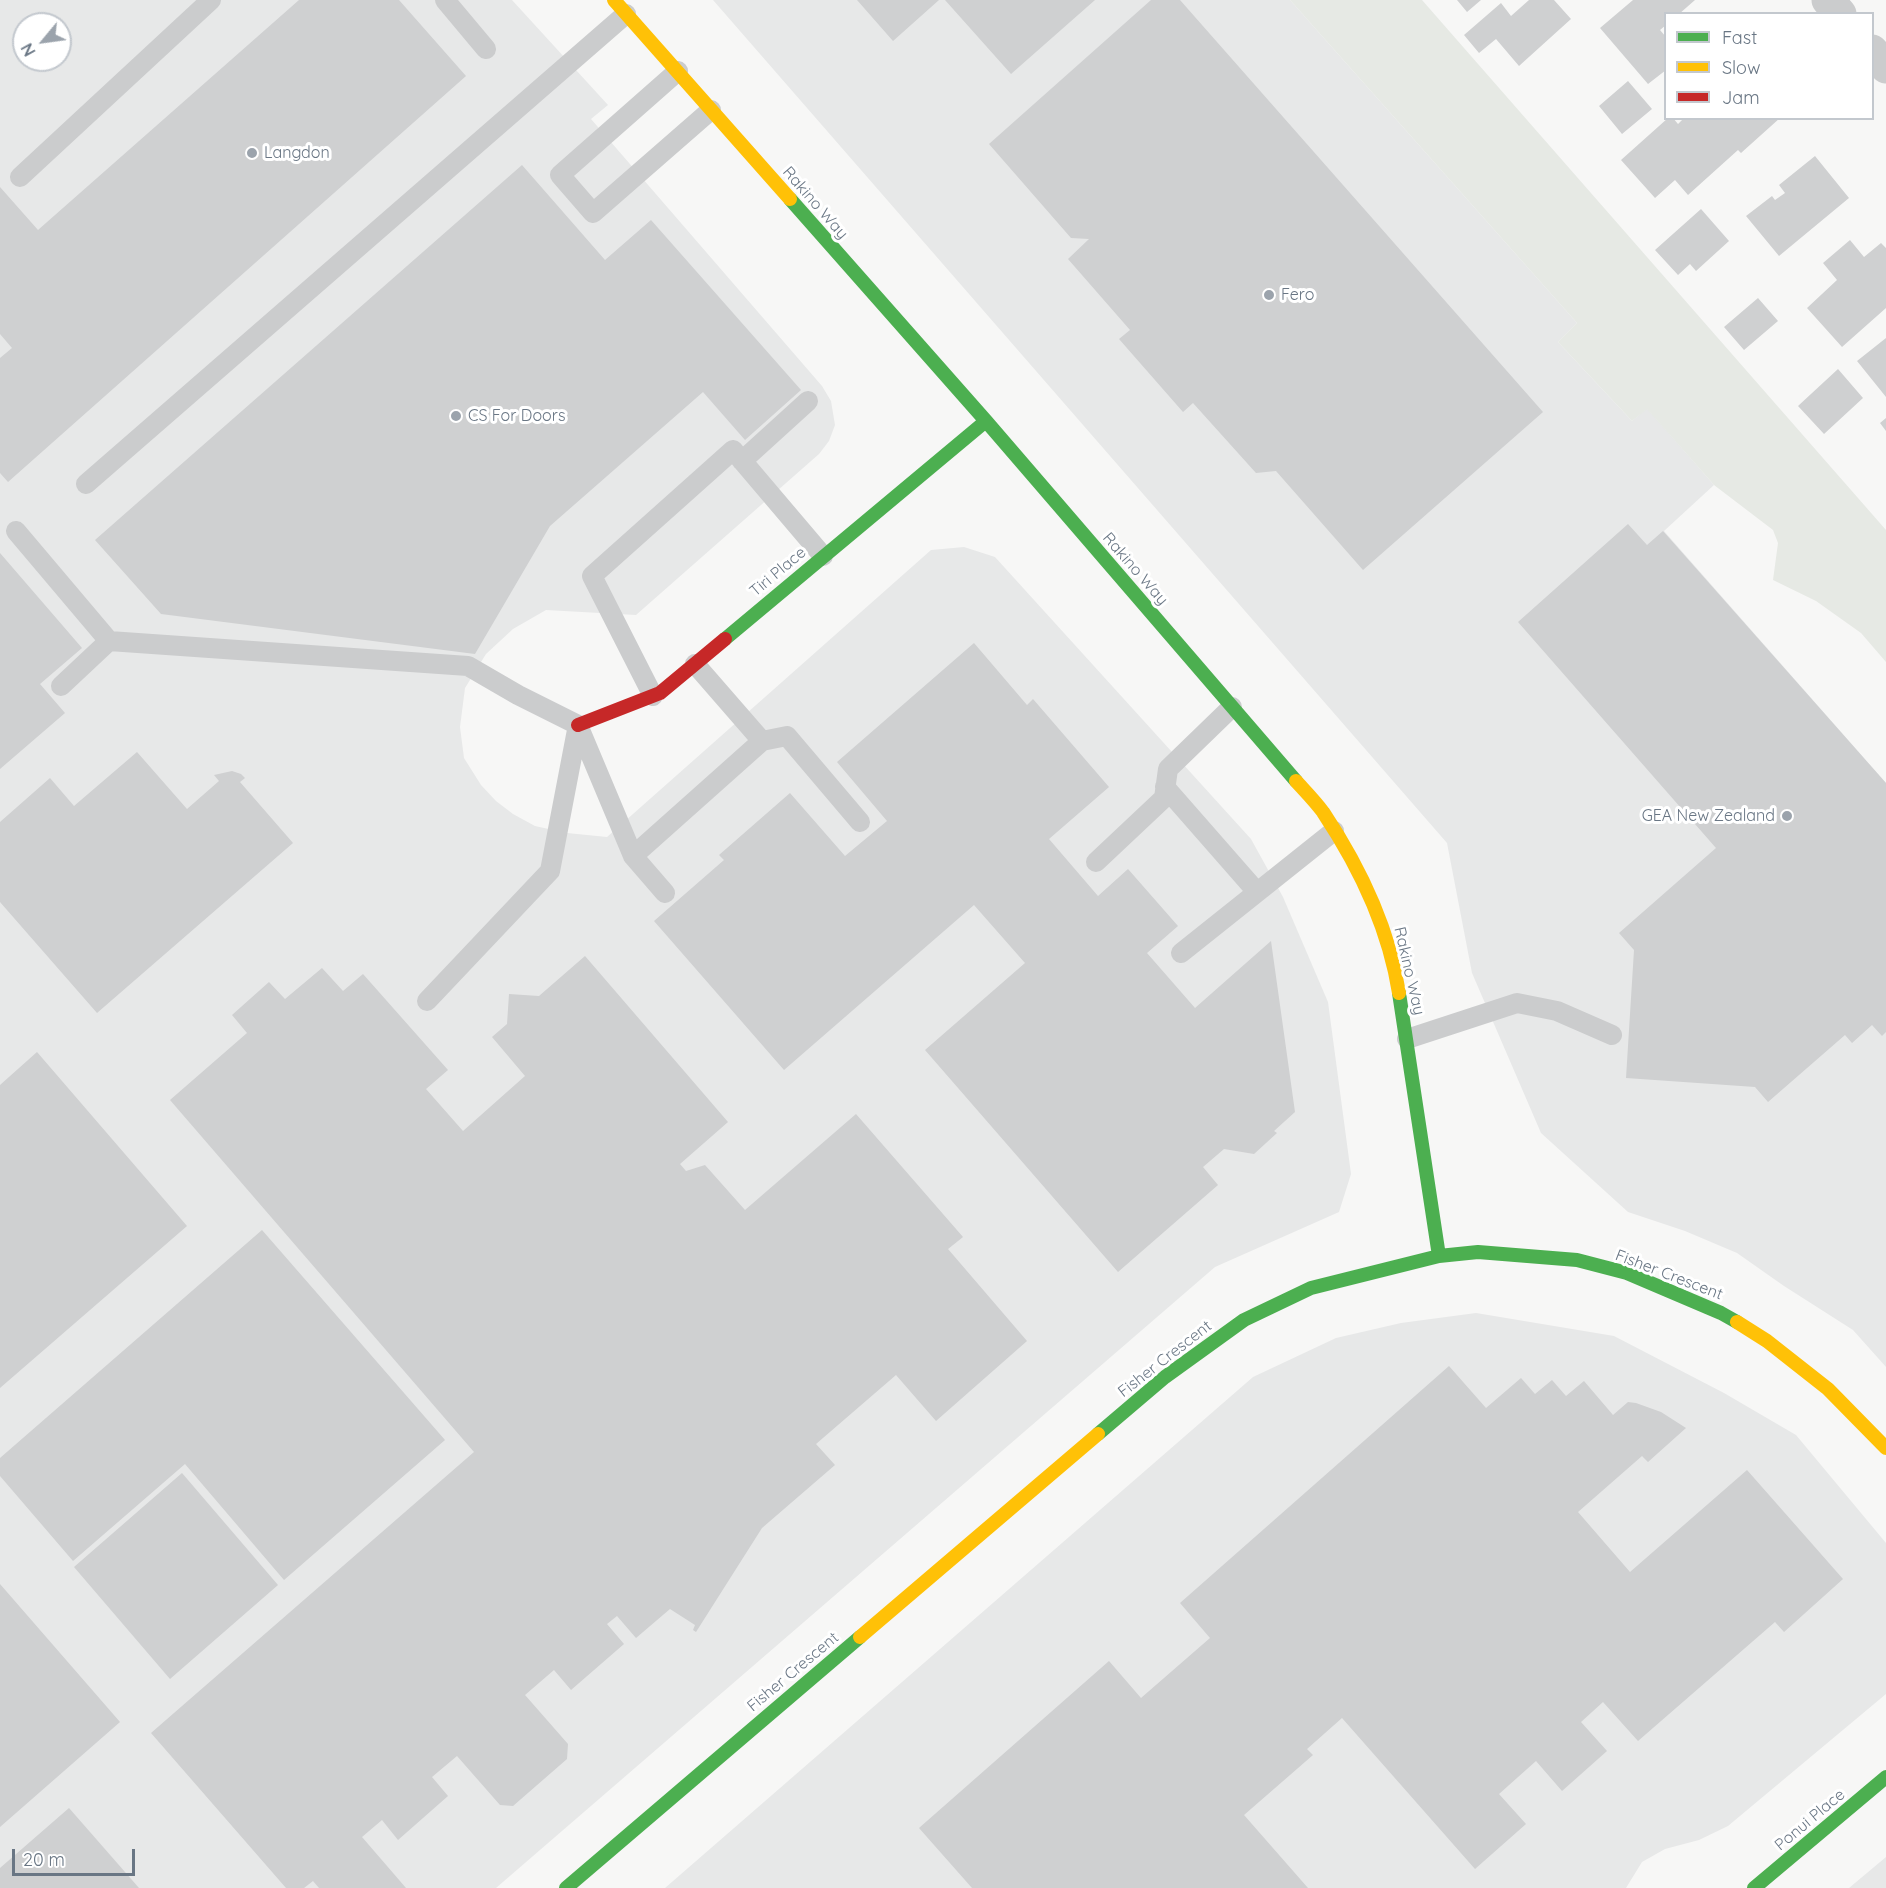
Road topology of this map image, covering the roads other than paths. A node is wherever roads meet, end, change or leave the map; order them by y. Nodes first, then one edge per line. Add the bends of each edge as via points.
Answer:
1 (211, 0) edge
2 (1828, 0) edge
3 (455, 4) edge
4 (620, 7) edge
5 (1838, 12) edge
6 (486, 49) dead end
7 (1874, 53) edge
8 (1886, 67) edge
9 (678, 71) junction
10 (711, 110) junction
11 (20, 177) dead end
12 (808, 401) dead end
13 (986, 421) junction
14 (742, 461) junction
15 (86, 484) dead end
16 (16, 531) dead end
17 (823, 556) junction
18 (109, 641) junction
19 (695, 664) junction
20 (62, 686) dead end
21 (653, 696) junction
22 (1232, 706) junction
23 (578, 725) junction
24 (762, 741) junction
25 (1165, 786) junction
26 (860, 822) dead end
27 (1334, 831) junction
28 (633, 856) junction
29 (1096, 862) dead end
30 (1257, 892) junction
31 (665, 893) dead end
32 (1181, 953) dead end
33 (427, 1001) dead end
34 (1611, 1035) dead end
35 (1407, 1039) junction
36 (1439, 1256) junction
37 (1886, 1448) edge
38 (1886, 1777) edge
39 (566, 1888) edge
40 (1754, 1888) edge

1 - 11 lane
2 - 5 street
3 - 6 lane
4 - 9 street, Rakino Way
4 - 15 lane
7 - 8 street
9 - 10 street, Rakino Way
9 - 10 lane via 560,175 593,213
10 - 13 street, Rakino Way
12 - 14 lane
13 - 17 street, Tiri Place
13 - 22 street, Rakino Way
14 - 17 lane
14 - 21 lane via 733,450 592,576
16 - 18 lane
17 - 19 street, Tiri Place
18 - 20 lane
18 - 23 lane via 468,666
19 - 21 street, Tiri Place
19 - 24 lane
21 - 23 street, Tiri Place
22 - 25 lane via 1168,769
22 - 27 street, Rakino Way via 1322,811
23 - 28 lane
23 - 33 lane via 550,872
24 - 26 lane via 787,736
24 - 28 lane
25 - 29 lane via 1164,798
25 - 30 lane
27 - 30 lane
27 - 35 street, Rakino Way via 1382,926
28 - 31 lane
30 - 32 lane
34 - 35 lane via 1557,1011 1517,1003
35 - 36 street, Rakino Way
36 - 37 street, Fisher Crescent via 1478,1252 1577,1260 1627,1273 1721,1313 1767,1341 1828,1389
36 - 39 street, Fisher Crescent via 1311,1288 1244,1320 1208,1345 1165,1377
38 - 40 street, Ponui Place

